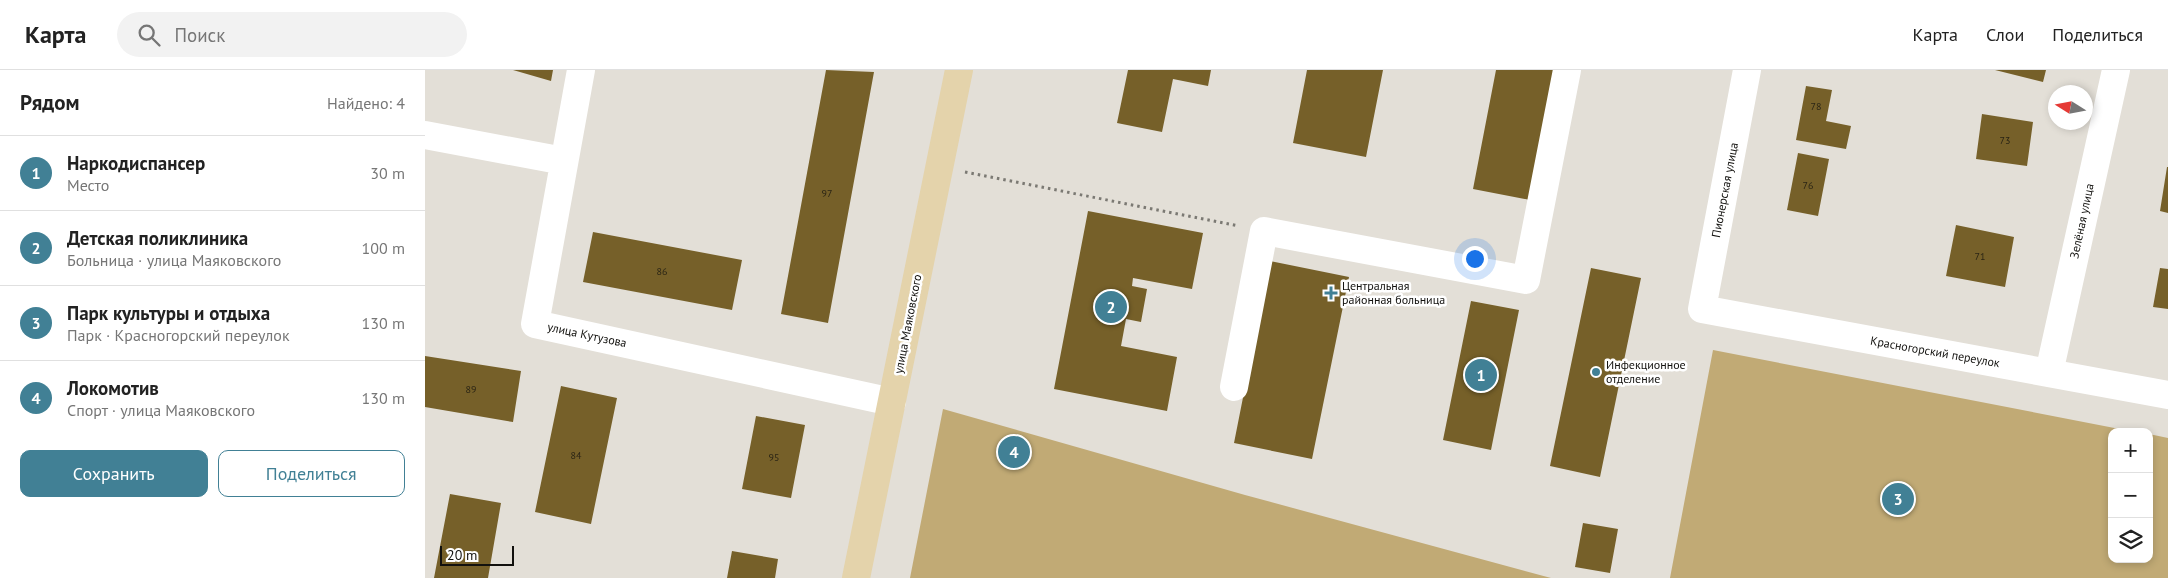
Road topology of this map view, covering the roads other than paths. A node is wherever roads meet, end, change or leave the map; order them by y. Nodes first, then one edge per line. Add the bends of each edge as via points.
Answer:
1 (581, 70) edge
2 (959, 70) edge
3 (1567, 70) edge
4 (1747, 70) edge
5 (2116, 70) edge
6 (425, 135) edge
7 (564, 161) junction
8 (1702, 310) joint
9 (2049, 373) junction
10 (1234, 387) dead end
11 (2168, 395) edge
12 (892, 402) junction
13 (855, 578) edge

1 - 7 street, улица Кутузова
2 - 12 main road, улица Маяковского
3 - 10 street via 1526,280 1264,231
4 - 8 street, Пионерская улица
5 - 9 street, Зелёная улица
6 - 7 street
7 - 12 street, улица Кутузова via 535,324
8 - 9 street, Красногорский переулок
9 - 11 street, Красногорский переулок
12 - 13 main road, улица Маяковского

